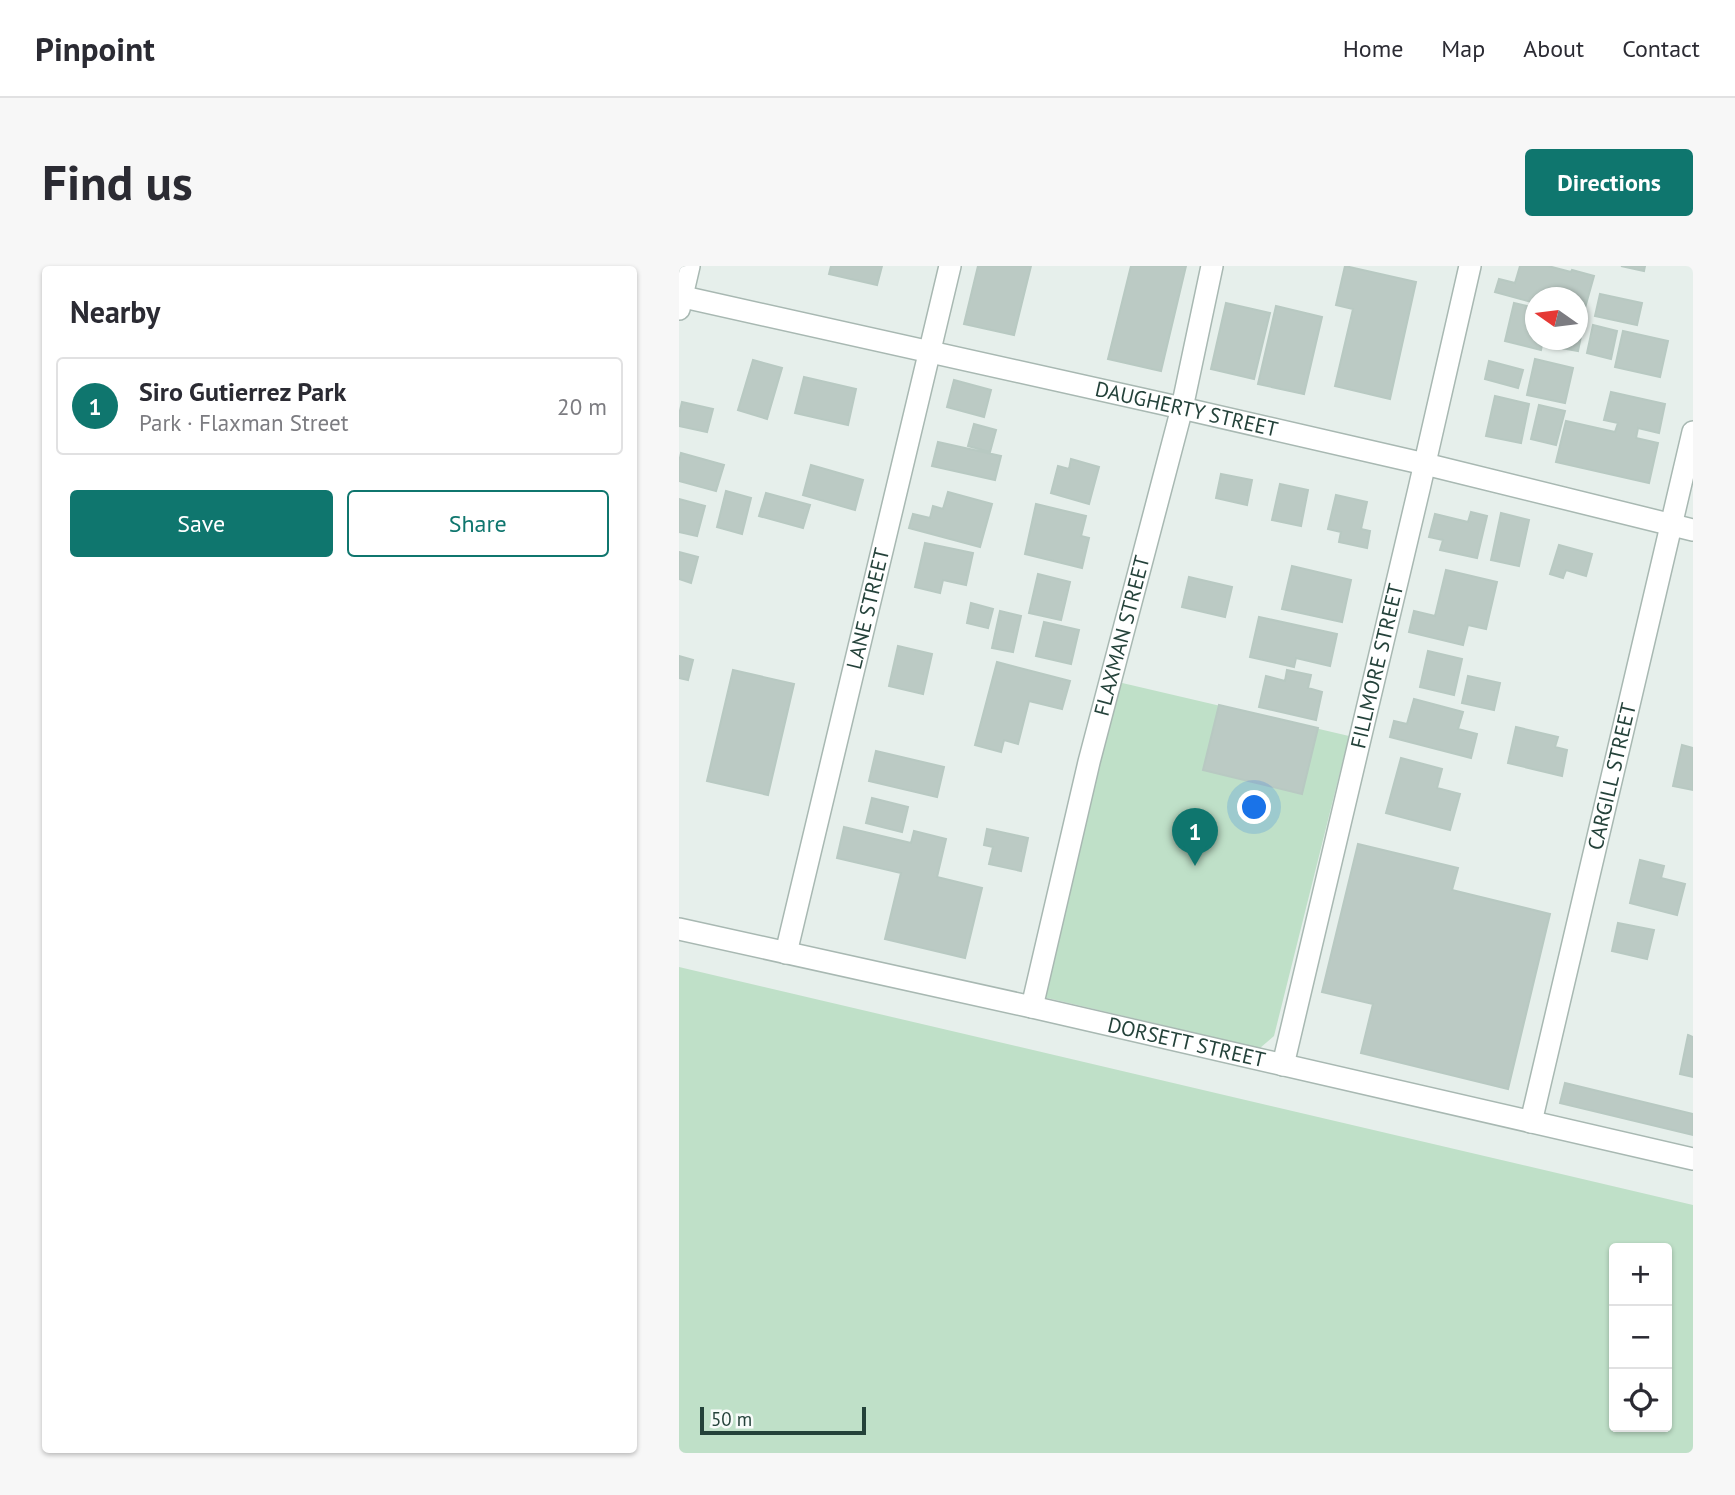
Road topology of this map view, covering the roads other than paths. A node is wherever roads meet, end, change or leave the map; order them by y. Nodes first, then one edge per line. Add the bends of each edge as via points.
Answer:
1 (689, 266) edge
2 (950, 266) edge
3 (1212, 266) edge
4 (1470, 266) edge
5 (680, 301) edge
6 (930, 352) junction
7 (1182, 408) junction
8 (1693, 432) edge
9 (1425, 464) junction
10 (1671, 524) junction
11 (1693, 530) edge
12 (679, 929) edge
13 (786, 953) junction
14 (1032, 1007) junction
15 (1283, 1065) junction
16 (1531, 1122) junction
17 (1693, 1159) edge

1 - 5 street
2 - 6 street, LANE STREET
3 - 7 street, FLAXMAN STREET
4 - 9 street, FILLMORE STREET
5 - 6 street, DAUGHERTY STREET
6 - 7 street, DAUGHERTY STREET
6 - 13 street, LANE STREET
7 - 9 street, DAUGHERTY STREET
7 - 14 street, FLAXMAN STREET via 1089,762
8 - 10 street, CARGILL STREET
9 - 10 street, DAUGHERTY STREET
9 - 15 street, FILLMORE STREET
10 - 11 street, DAUGHERTY STREET
10 - 16 street, CARGILL STREET
12 - 13 street, DORSETT STREET
13 - 14 street, DORSETT STREET
14 - 15 street, DORSETT STREET
15 - 16 street, DORSETT STREET
16 - 17 street, DORSETT STREET

